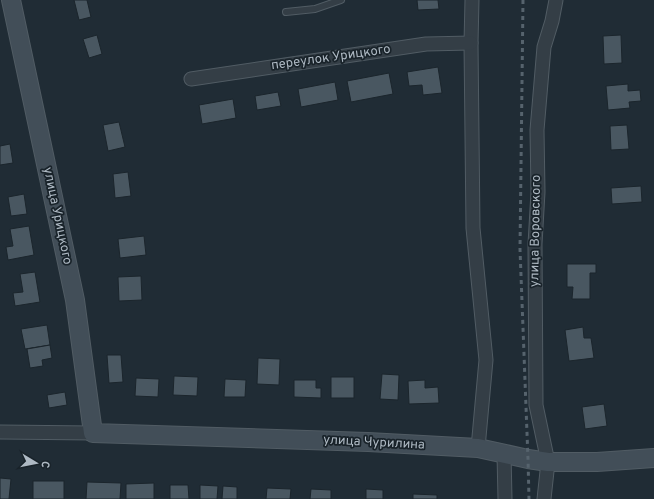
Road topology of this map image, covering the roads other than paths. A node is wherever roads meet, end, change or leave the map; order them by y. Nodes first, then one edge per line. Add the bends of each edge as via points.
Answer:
1 (11, 0) edge
2 (341, 0) edge
3 (472, 0) edge
4 (556, 0) edge
5 (286, 12) dead end
6 (471, 43) junction
7 (191, 79) dead end
8 (0, 432) edge
9 (93, 433) junction
10 (478, 448) junction
11 (504, 454) junction
12 (654, 458) edge
13 (548, 462) junction
14 (505, 499) edge
15 (544, 499) edge

1 - 9 street, улица Урицкого via 75,300
2 - 5 lane via 315,9
3 - 6 street
4 - 13 street, улица Воровского via 544,47 537,130 538,192 534,244 536,405
6 - 7 street, переулок Урицкого via 426,44
6 - 10 street via 473,228 486,360
8 - 9 street
9 - 10 street, улица Чурилина
10 - 11 street, улица Чурилина
11 - 13 street, улица Чурилина
11 - 14 street
12 - 13 street, улица Чурилина
13 - 15 street, улица Воровского

